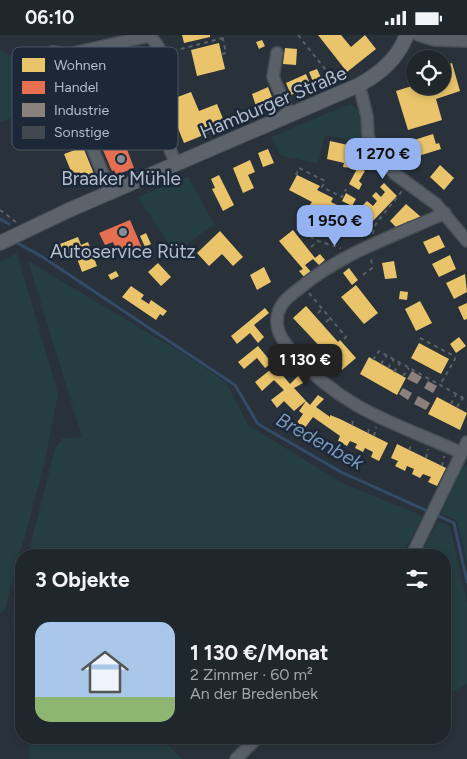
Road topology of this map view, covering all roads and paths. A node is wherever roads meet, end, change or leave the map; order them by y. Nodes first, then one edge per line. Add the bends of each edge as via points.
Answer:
1 (214, 35) edge
2 (298, 35) edge
3 (407, 35) edge
4 (418, 35) edge
5 (223, 37) edge
6 (216, 40) junction
7 (467, 41) edge
8 (100, 47) edge
9 (159, 47) edge
10 (178, 50) edge
11 (277, 53) dead end
12 (222, 54) dead end
13 (359, 85) junction
14 (343, 93) junction
15 (290, 116) junction
16 (93, 150) edge
17 (170, 150) edge
18 (176, 165) junction
19 (296, 175) dead end
20 (408, 183) junction
21 (346, 189) dead end
22 (111, 193) junction
23 (0, 210) edge
24 (445, 213) junction
25 (296, 229) dead end
26 (21, 231) junction
27 (306, 235) junction
28 (303, 238) dead end
29 (4, 240) edge
30 (318, 241) junction
31 (467, 241) edge
32 (370, 245) junction
33 (311, 247) dead end
34 (353, 252) junction
35 (363, 275) dead end
36 (303, 285) junction
37 (322, 309) junction
38 (318, 313) dead end
39 (330, 318) junction
40 (326, 322) dead end
41 (338, 328) junction
42 (335, 331) dead end
43 (420, 338) dead end
44 (343, 340) dead end
45 (387, 355) junction
46 (394, 359) junction
47 (373, 360) dead end
48 (400, 363) junction
49 (381, 364) dead end
50 (408, 367) junction
51 (388, 368) dead end
52 (394, 372) dead end
53 (403, 377) dead end
54 (440, 385) junction
55 (456, 394) junction
56 (462, 397) junction
57 (467, 400) edge
58 (451, 404) dead end
59 (456, 407) dead end
60 (467, 442) edge
61 (462, 453) junction
62 (415, 549) edge
63 (251, 744) edge
64 (236, 759) edge

1 - 6 path
2 - 14 path
3 - 13 main road, Hamburger Straße via 388,65
4 - 7 street via 435,40
5 - 6 path
5 - 12 path via 226,53
6 - 10 path
8 - 9 street via 150,36
11 - 15 street via 273,77
13 - 14 main road, Hamburger Straße
13 - 20 street via 368,136 375,152 384,164
14 - 15 main road, Hamburger Straße
15 - 18 main road, Hamburger Straße
16 - 22 street
17 - 18 street
18 - 22 main road, Hamburger Straße
19 - 21 path via 299,168 325,181 322,187 342,197
20 - 24 street
20 - 32 path via 375,225
22 - 26 main road, Hamburger Straße
23 - 26 path via 16,222
24 - 31 street
24 - 32 street
25 - 27 path
26 - 29 main road, Hamburger Straße
27 - 28 path
27 - 30 path
30 - 33 path
30 - 34 path
32 - 34 street
32 - 35 path via 372,267
34 - 36 street
36 - 37 path
36 - 61 street via 281,306 277,327 281,340 313,376 363,411
37 - 38 path
37 - 39 path
39 - 40 path
39 - 41 path
41 - 42 path
41 - 44 path via 346,337
43 - 54 path via 454,356
45 - 46 path
45 - 47 path via 379,351
45 - 49 path
46 - 48 path
46 - 51 path
48 - 50 path
48 - 52 path
50 - 53 path
50 - 54 path
54 - 55 path
55 - 56 path
55 - 58 path
56 - 57 path
56 - 59 path
60 - 61 street
61 - 62 street
63 - 64 street

